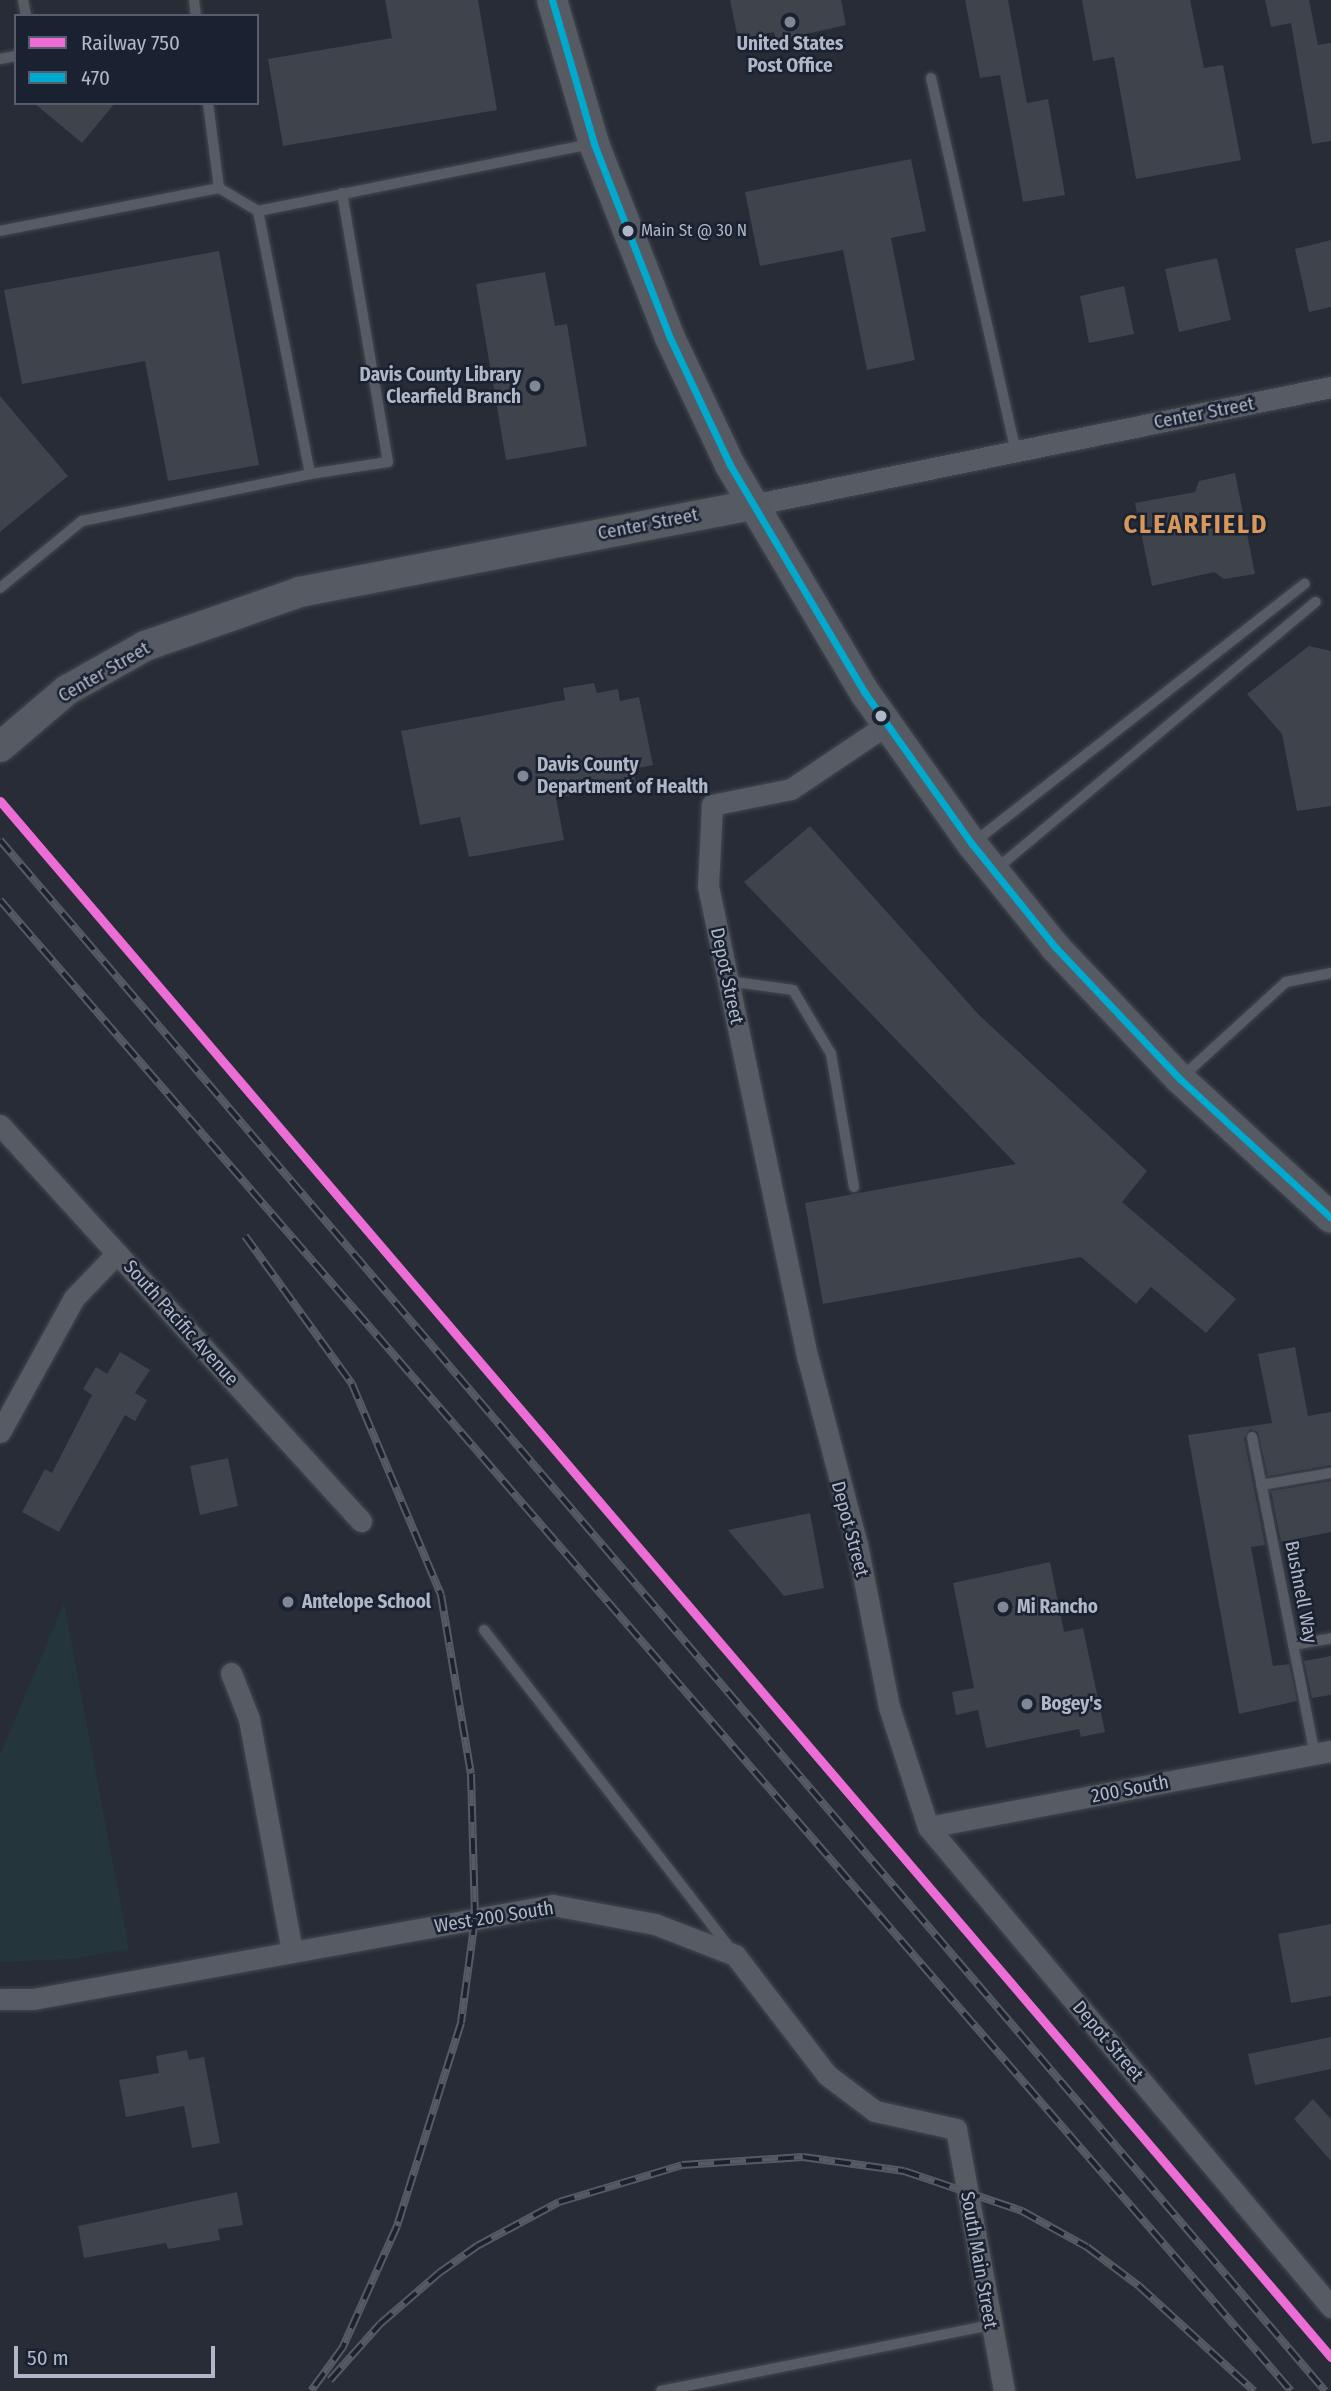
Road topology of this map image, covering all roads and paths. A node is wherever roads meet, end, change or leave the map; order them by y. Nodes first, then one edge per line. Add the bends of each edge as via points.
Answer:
1 (552, 0) edge
2 (931, 78) dead end
3 (208, 105) edge
4 (594, 144) junction
5 (219, 188) junction
6 (342, 193) junction
7 (258, 211) junction
8 (0, 231) edge
9 (1331, 387) edge
10 (1016, 450) junction
11 (310, 474) junction
12 (752, 505) junction
13 (1305, 584) dead end
14 (0, 588) edge
15 (1316, 602) dead end
16 (886, 725) junction
17 (0, 747) edge
18 (972, 844) junction
19 (993, 872) junction
20 (1330, 973) edge
21 (728, 981) junction
22 (1331, 986) edge
23 (1180, 1079) junction
24 (0, 1125) edge
25 (854, 1187) dead end
26 (1331, 1217) edge
27 (117, 1253) junction
28 (0, 1432) edge
29 (1252, 1437) dead end
30 (1331, 1473) edge
31 (1261, 1485) junction
32 (361, 1521) dead end
33 (484, 1630) dead end
34 (1331, 1638) edge
35 (1293, 1645) junction
36 (231, 1673) dead end
37 (1323, 1752) edge
38 (928, 1827) junction
39 (292, 1952) junction
40 (735, 1955) junction
41 (0, 1999) edge
42 (1331, 2307) edge
43 (990, 2325) junction
44 (661, 2391) edge
45 (1003, 2391) edge

1 - 4 main road
2 - 10 lane
3 - 5 lane
4 - 6 lane
4 - 12 main road via 670,338
5 - 7 lane
5 - 8 lane
6 - 7 lane
6 - 11 lane via 388,462
7 - 11 lane
9 - 10 street, Center Street
10 - 12 street, Center Street
11 - 14 lane via 82,521
12 - 16 main road
12 - 17 main road, Center Street via 300,593 145,646 67,690
13 - 18 lane
15 - 19 lane
16 - 18 main road
16 - 21 street, Depot Street via 791,789 712,805 708,886
18 - 19 main road
19 - 23 main road via 1091,987
20 - 22 lane
20 - 23 lane via 1286,982
21 - 25 lane via 793,990 831,1054
21 - 38 street, Depot Street via 808,1359 857,1544 889,1707
23 - 26 main road
24 - 27 street, South Pacific Avenue
27 - 28 street via 74,1298
27 - 32 street, South Pacific Avenue
29 - 31 lane, Bushnell Way
30 - 31 lane
31 - 35 lane, Bushnell Way
33 - 40 lane
34 - 35 lane
35 - 37 lane, Bushnell Way
36 - 39 street via 249,1718
37 - 38 street, 200 South
38 - 42 street, Depot Street
39 - 40 street, West 200 South via 552,1905 655,1924
39 - 41 street, West 200 South via 33,1999
40 - 43 street, South Main Street via 827,2075 875,2111 956,2129
43 - 44 lane
43 - 45 street, South Main Street

